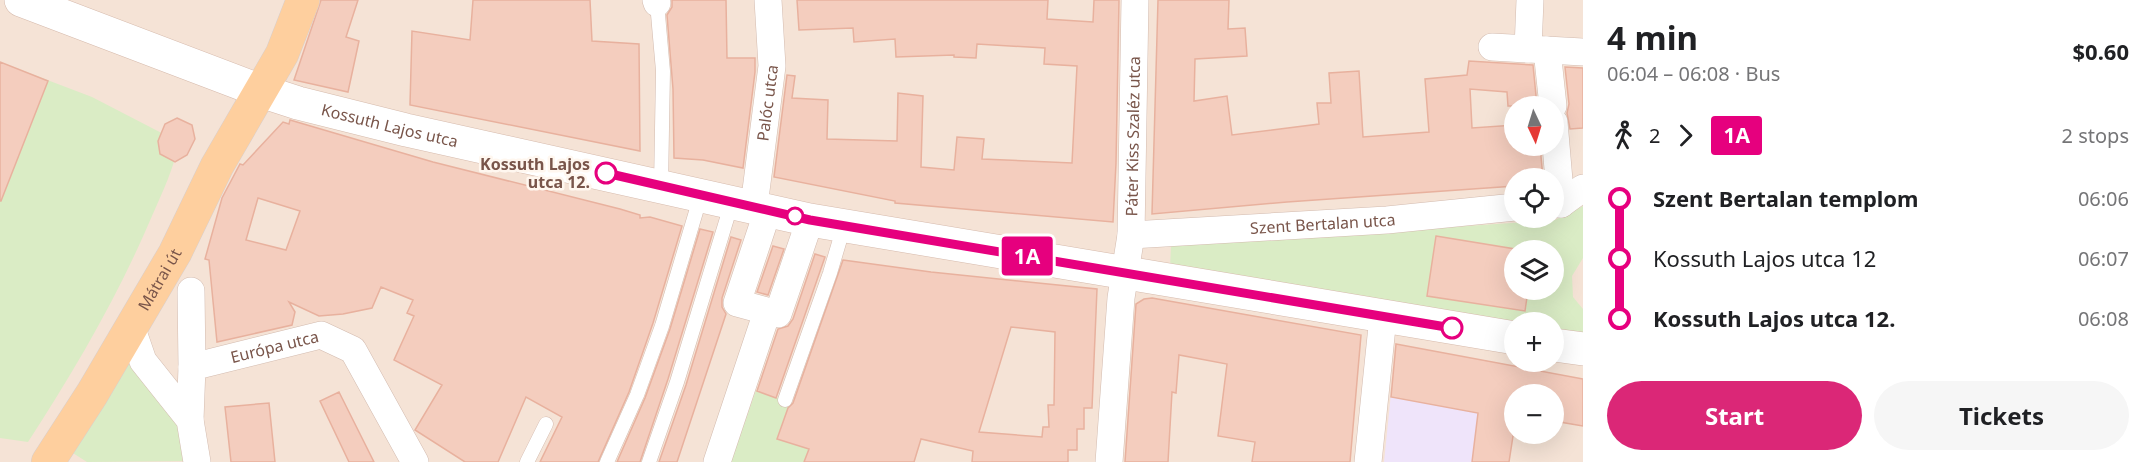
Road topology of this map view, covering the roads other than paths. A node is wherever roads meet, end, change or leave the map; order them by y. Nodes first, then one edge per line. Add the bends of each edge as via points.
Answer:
1 (21, 0) edge
2 (303, 0) edge
3 (768, 0) edge
4 (1135, 0) edge
5 (1530, 0) edge
6 (656, 1) edge
7 (1492, 47) dead end
8 (1538, 49) junction
9 (1583, 52) edge
10 (261, 91) junction
11 (1550, 96) edge
12 (661, 186) junction
13 (1583, 188) edge
14 (701, 195) junction
15 (1564, 200) edge
16 (751, 206) junction
17 (1504, 208) edge
18 (810, 220) junction
19 (844, 226) junction
20 (1131, 235) junction
21 (1124, 272) junction
22 (191, 291) dead end
23 (766, 312) junction
24 (1383, 317) junction
25 (131, 326) junction
26 (1504, 336) edge
27 (1564, 346) edge
28 (1583, 349) edge
29 (192, 367) junction
30 (785, 400) dead end
31 (190, 420) junction
32 (546, 424) dead end
33 (48, 462) edge
34 (197, 462) edge
35 (415, 462) edge
36 (528, 462) edge
37 (607, 462) edge
38 (649, 462) edge
39 (717, 462) edge
40 (1109, 462) edge
41 (1368, 462) edge

1 - 10 main road, Kossuth Lajos utca
2 - 10 main road, Mátrai út via 282,54
3 - 16 street, Palóc utca via 772,66
4 - 20 street, Páter Kiss Szaléz utca
5 - 8 street
6 - 12 lane via 663,71
7 - 8 street
8 - 9 street
8 - 11 street
10 - 12 main road, Kossuth Lajos utca via 406,130
10 - 25 main road, Mátrai út via 218,166 176,253
12 - 14 main road, Kossuth Lajos utca
13 - 15 street
14 - 16 main road, Kossuth Lajos utca
14 - 37 lane via 662,326
16 - 18 main road, Kossuth Lajos utca
16 - 23 street, Palóc utca via 737,303
16 - 38 lane via 680,372
17 - 20 street, Szent Bertalan utca via 1387,220
18 - 19 main road, Kossuth Lajos utca
18 - 23 street via 778,314
19 - 21 main road, Kossuth Lajos utca
19 - 30 lane
20 - 21 street, Páter Kiss Szaléz utca
21 - 24 main road
21 - 40 street, Páter Kiss Szaléz utca
22 - 29 street
23 - 39 street
24 - 26 main road
24 - 41 street
25 - 31 street via 143,361
25 - 33 main road, Mátrai út
27 - 28 main road
29 - 31 street
29 - 35 street, Európa utca via 321,335 353,350
31 - 34 street
32 - 36 lane

